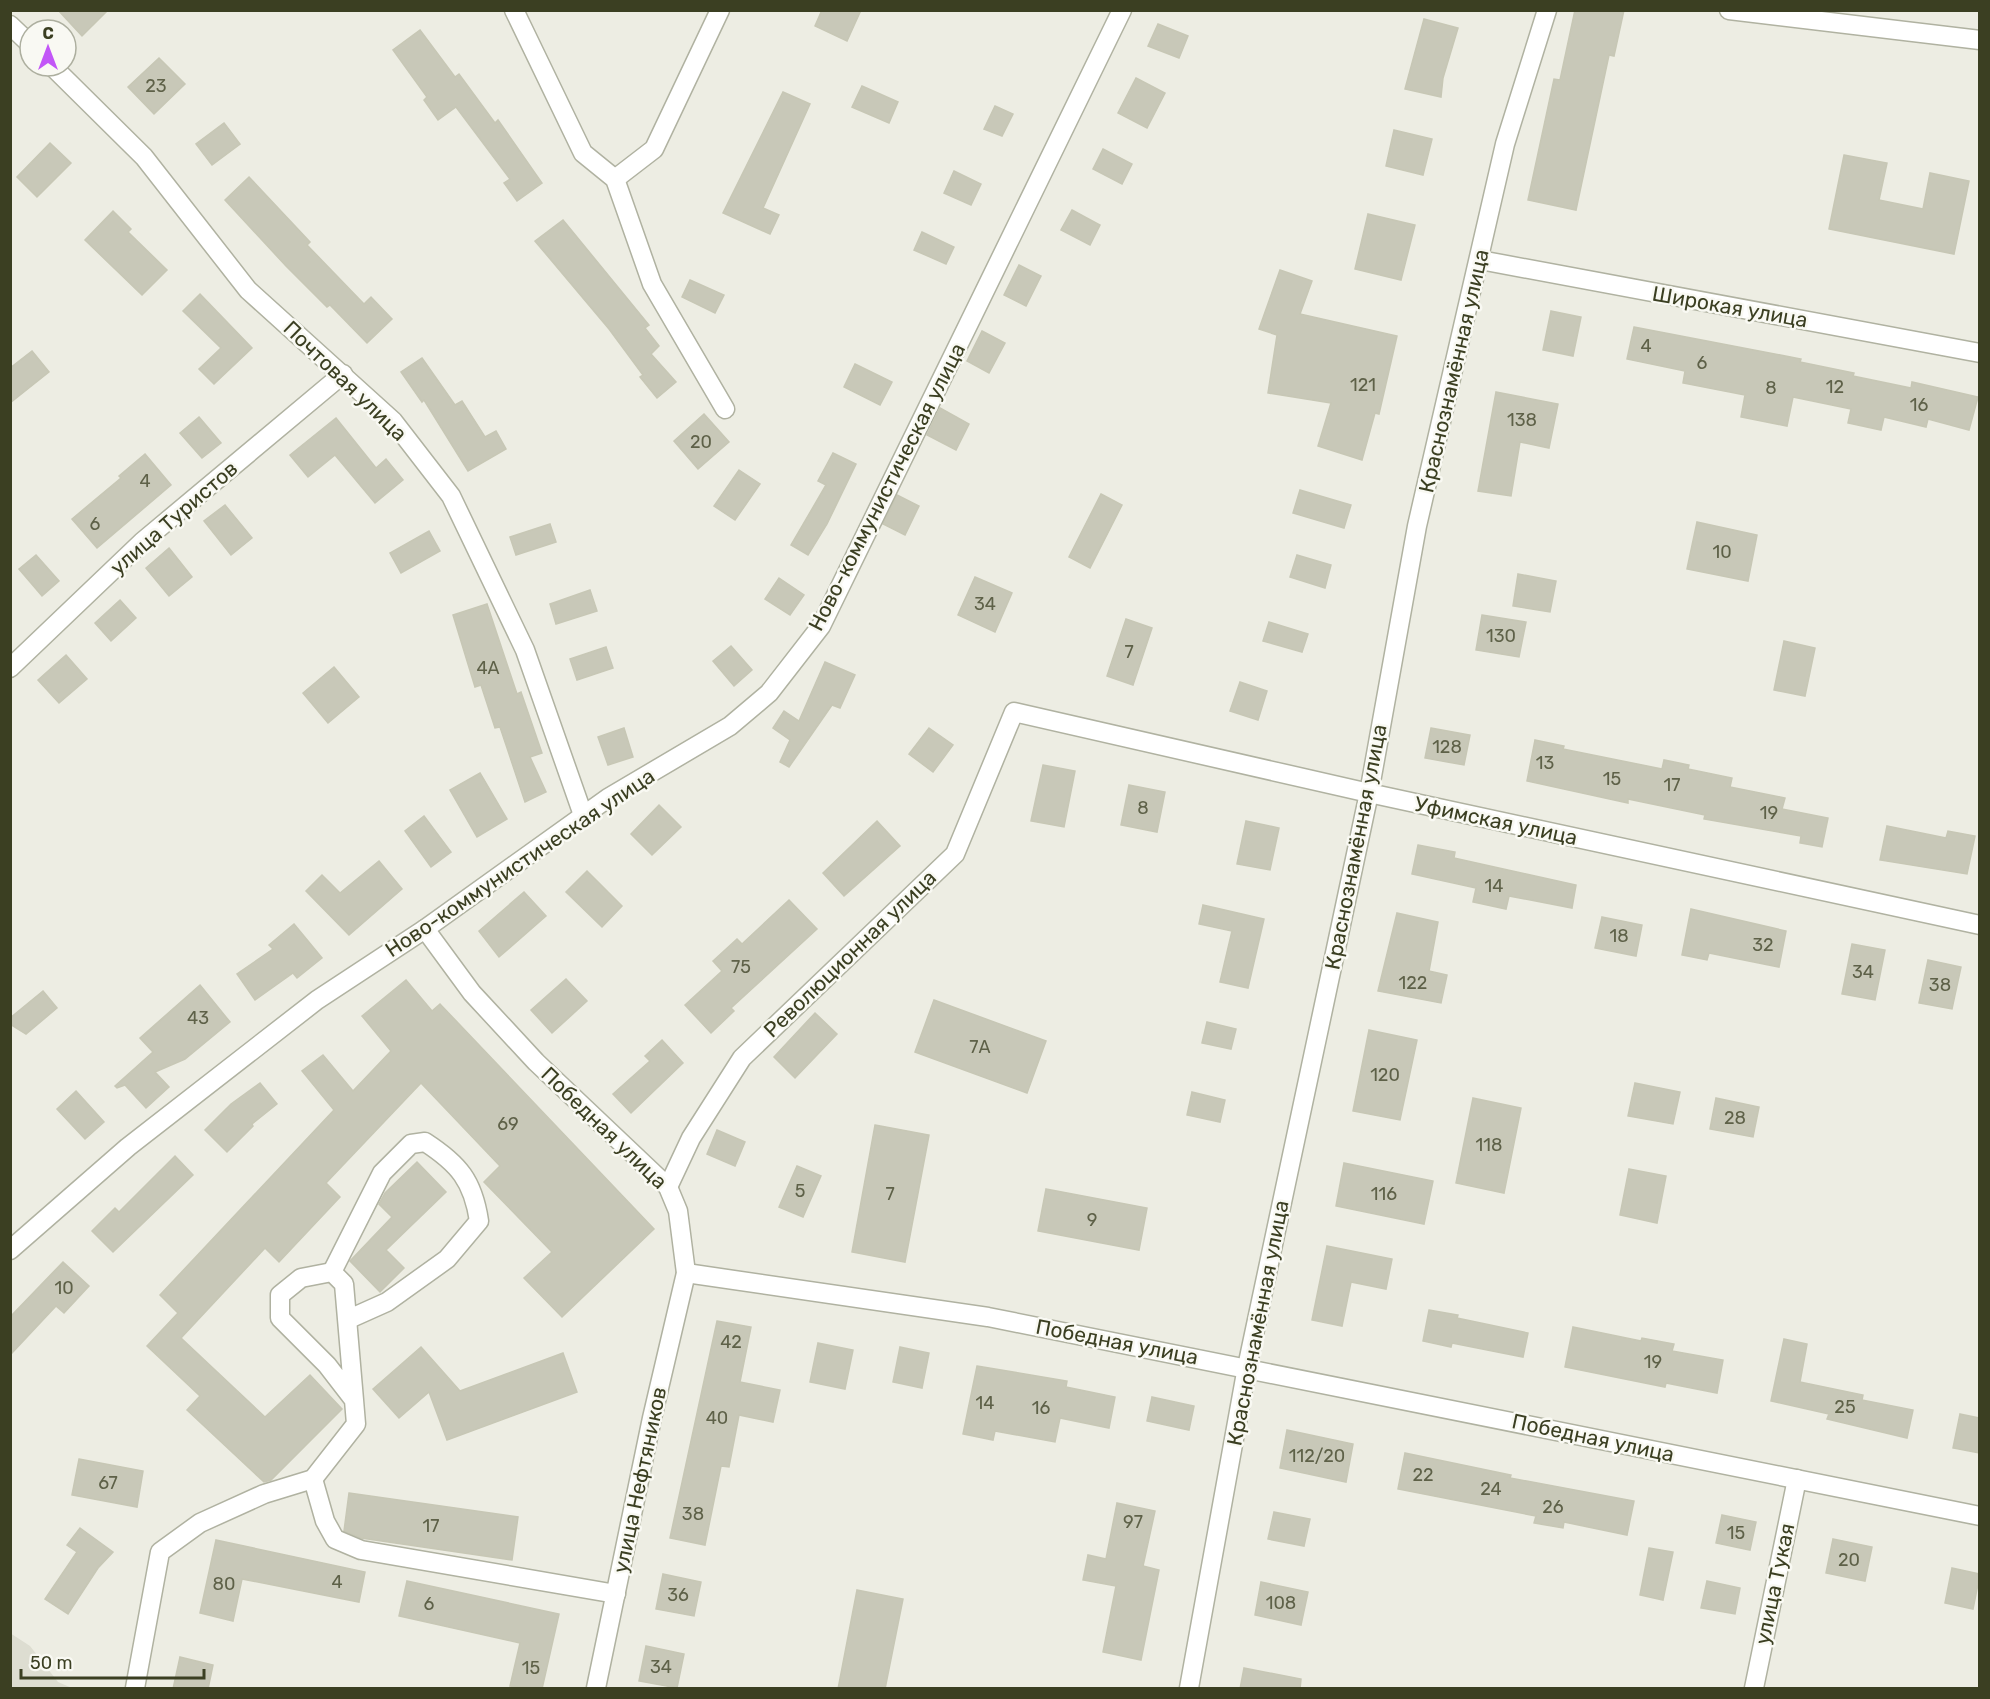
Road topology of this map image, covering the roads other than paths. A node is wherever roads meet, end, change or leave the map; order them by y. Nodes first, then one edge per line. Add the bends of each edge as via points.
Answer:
1 (514, 10) edge
2 (720, 10) edge
3 (1122, 10) edge
4 (1546, 10) edge
5 (1729, 10) edge
6 (1773, 12) edge
7 (1980, 40) edge
8 (64, 78) edge
9 (615, 179) junction
10 (1480, 260) junction
11 (1980, 353) edge
12 (343, 374) junction
13 (725, 409) dead end
14 (10, 668) edge
15 (1014, 712) joint
16 (1369, 793) junction
17 (583, 815) junction
18 (1980, 925) edge
19 (425, 929) junction
20 (668, 1187) junction
21 (10, 1250) edge
22 (332, 1272) junction
23 (686, 1273) junction
24 (349, 1319) junction
25 (1247, 1367) junction
26 (354, 1400) junction
27 (313, 1479) junction
28 (1797, 1479) junction
29 (1980, 1516) edge
30 (616, 1594) junction
31 (135, 1689) edge
32 (596, 1689) edge
33 (1189, 1689) edge
34 (1754, 1689) edge

1 - 9 street via 583,153
2 - 9 street via 654,149
3 - 17 street, Ново-коммунистическая улица via 821,626 768,693 730,726
4 - 10 street, Краснознамённая улица via 1505,144
5 - 6 street
6 - 7 street
8 - 12 street, Почтовая улица via 144,157 249,290
9 - 13 street via 652,285
10 - 11 street, Широкая улица
10 - 16 street, Краснознамённая улица via 1417,526
12 - 14 street, улица Туристов via 142,542
12 - 17 street, Почтовая улица via 393,421 451,496 525,650
15 - 16 street, Уфимская улица
15 - 20 street, Революционная улица via 955,854 742,1058 692,1138
16 - 18 street, Уфимская улица
16 - 25 street, Краснознамённая улица
17 - 19 street, Ново-коммунистическая улица
19 - 20 street, Победная улица via 472,993 536,1062
19 - 21 street, Ново-коммунистическая улица via 317,1000 128,1146
20 - 23 street, Победная улица via 678,1211
22 - 24 street via 344,1284
22 - 24 street via 382,1173 411,1144 425,1142 462,1172 475,1194 479,1221 447,1259 387,1302
22 - 26 street via 301,1278 280,1295 280,1318 327,1365
23 - 25 street, Победная улица via 988,1317
23 - 30 street, улица Нефтяников
24 - 26 street
25 - 28 street, Победная улица
25 - 33 street, Краснознамённая улица
26 - 27 street via 356,1424
27 - 30 street via 325,1521 336,1539 361,1550
27 - 31 street via 264,1494 200,1523 160,1552
28 - 29 street, Победная улица
28 - 34 street, улица Тукая
30 - 32 street, улица Нефтяников

